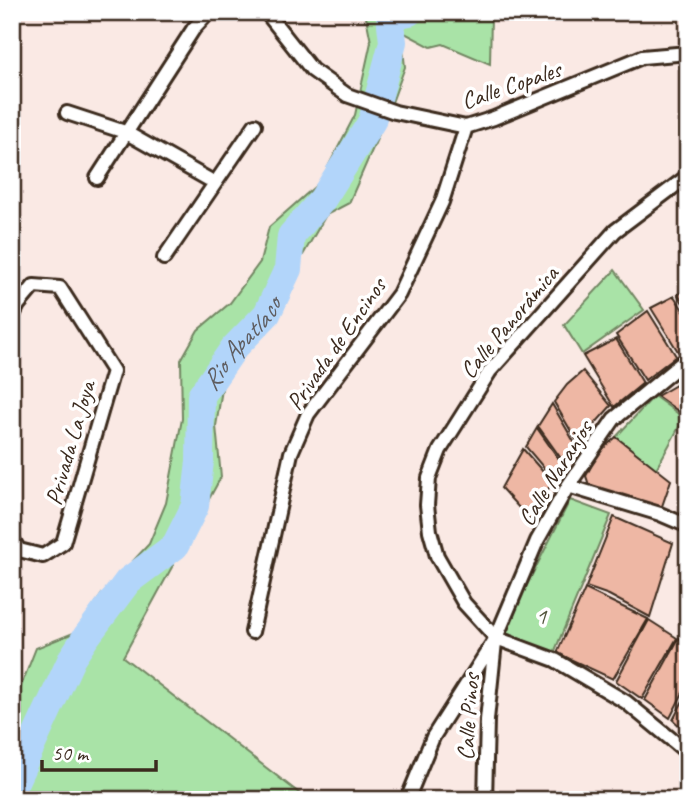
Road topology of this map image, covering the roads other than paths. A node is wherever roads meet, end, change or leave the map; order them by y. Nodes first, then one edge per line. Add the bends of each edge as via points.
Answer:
1 (209, 12) edge
2 (266, 12) edge
3 (688, 53) edge
4 (67, 113) dead end
5 (254, 125) dead end
6 (466, 127) junction
7 (125, 132) junction
8 (688, 176) edge
9 (97, 178) dead end
10 (215, 183) junction
11 (164, 258) dead end
12 (12, 317) edge
13 (688, 358) edge
14 (568, 486) junction
15 (688, 526) edge
16 (12, 539) edge
17 (252, 632) dead end
18 (496, 638) junction
19 (688, 753) edge
20 (407, 800) edge
21 (485, 800) edge

1 - 7 street
2 - 6 street, Calle Copales via 312,70 346,95 395,112
3 - 6 street, Calle Copales via 642,57
4 - 7 street
5 - 10 street
6 - 17 street, Privada de Encinos via 442,202 399,293 308,414 291,453
7 - 9 street
7 - 10 street
8 - 18 street, Calle Panorámica via 615,231 490,371 440,450 429,478 427,505 437,556 464,603
10 - 11 street
12 - 16 street, Privada La Joya via 34,286 60,288 113,371 63,543 43,556 19,550
13 - 14 street, Calle Naranjos via 614,419
14 - 15 street
14 - 18 street, Calle Naranjos via 537,541
18 - 19 street via 555,660 626,702
18 - 20 street via 433,737
18 - 21 street, Calle Pinos

